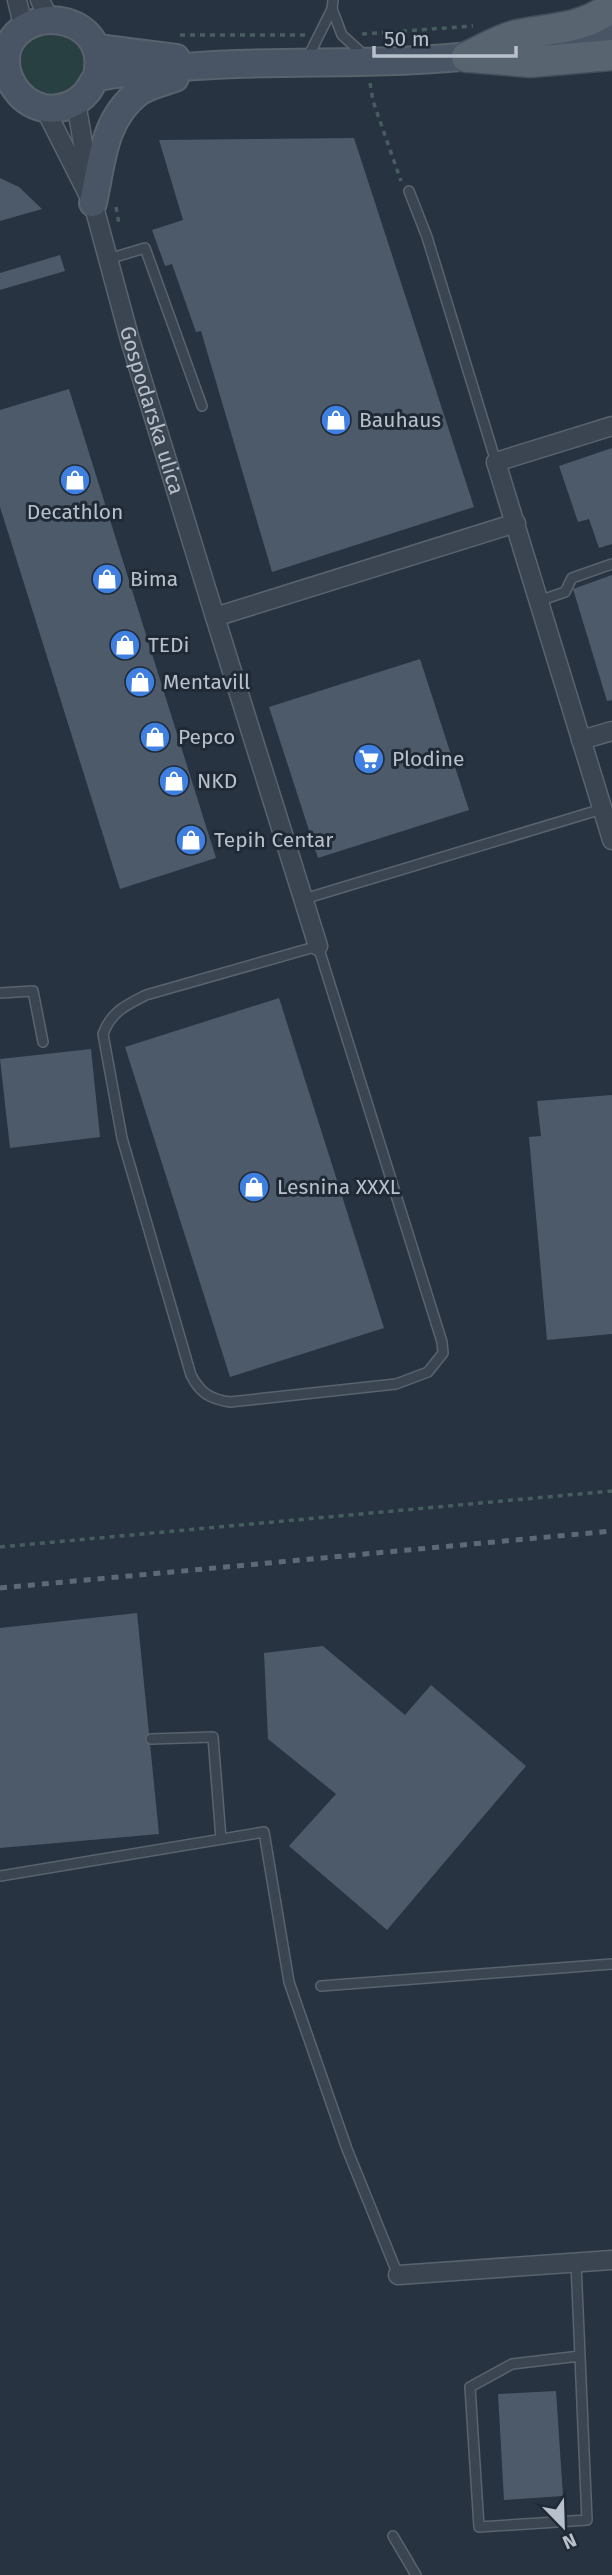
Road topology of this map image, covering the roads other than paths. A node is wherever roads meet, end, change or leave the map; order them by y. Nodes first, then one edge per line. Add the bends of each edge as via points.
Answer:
1 (333, 5) edge
2 (612, 6) edge
3 (32, 10) edge
4 (612, 28) edge
5 (612, 42) edge
6 (97, 47) junction
7 (4, 49) edge
8 (527, 49) junction
9 (612, 55) edge
10 (467, 57) junction
11 (306, 62) junction
12 (216, 63) junction
13 (370, 71) junction
14 (4, 78) edge
15 (96, 79) junction
16 (76, 102) junction
17 (44, 107) junction
18 (409, 191) road end
19 (93, 204) junction
20 (108, 259) junction
21 (202, 406) dead end
22 (612, 426) edge
23 (496, 462) junction
24 (516, 523) junction
25 (612, 564) edge
26 (539, 601) junction
27 (215, 617) junction
28 (612, 731) edge
29 (581, 740) junction
30 (602, 809) junction
31 (612, 841) edge
32 (304, 899) junction
33 (318, 946) junction
34 (0, 993) edge
35 (43, 1042) dead end
36 (151, 1740) dead end
37 (221, 1839) junction
38 (0, 1876) edge
39 (612, 1964) edge
40 (321, 1986) dead end
41 (612, 2260) edge
42 (576, 2263) junction
43 (398, 2275) joint
44 (580, 2356) junction
45 (393, 2536) dead end
46 (416, 2575) edge

1 - 11 lane
1 - 13 lane via 342,35
2 - 10 main road via 589,20 516,35
3 - 6 main road via 78,23
3 - 7 main road
4 - 8 main road
5 - 8 main road
6 - 12 main road
6 - 15 main road
7 - 14 main road
8 - 10 main road
9 - 10 main road via 530,62
10 - 13 main road
11 - 12 main road
11 - 13 main road
12 - 15 main road
12 - 19 main road via 141,90 117,114 105,141
14 - 17 main road via 29,102
15 - 16 main road
16 - 17 main road
16 - 19 street, Gospodarska ulica
17 - 19 street, Gospodarska ulica
18 - 23 lane
19 - 20 street, Gospodarska ulica
20 - 21 lane via 145,248
20 - 27 street, Gospodarska ulica
22 - 23 street
23 - 24 street
24 - 26 street
24 - 27 street
25 - 26 lane via 572,578 565,592
26 - 29 street
27 - 32 street, Gospodarska ulica
28 - 29 street
29 - 30 street
30 - 31 street
30 - 32 lane
32 - 33 street, Gospodarska ulica
33 - 33 lane via 146,995 108,1019 103,1034 122,1138 191,1375 198,1389 218,1400 396,1384 428,1372 443,1353
34 - 35 lane via 33,991
36 - 37 lane via 213,1737
37 - 38 lane
37 - 43 lane via 264,1832 289,1982 347,2149
39 - 40 lane
41 - 42 street
42 - 43 street
42 - 44 lane
44 - 44 lane via 512,2364 470,2387 479,2527 587,2520
45 - 46 lane

